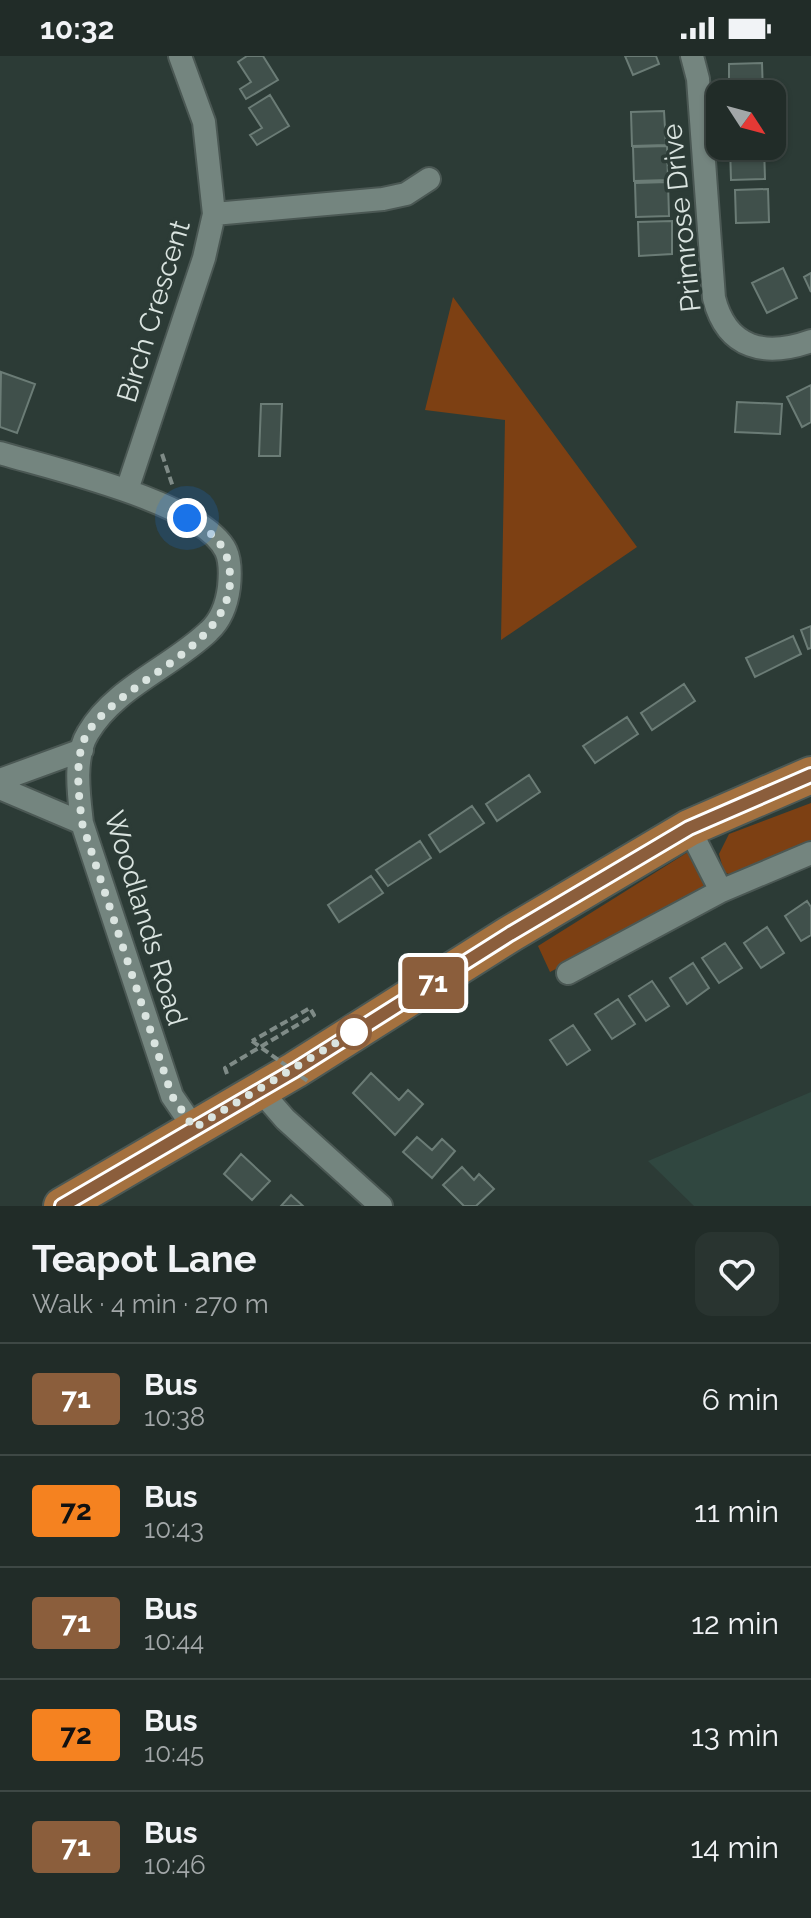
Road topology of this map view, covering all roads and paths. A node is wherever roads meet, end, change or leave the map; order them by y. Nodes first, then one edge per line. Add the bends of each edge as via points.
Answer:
1 (180, 56) edge
2 (692, 56) edge
3 (429, 179) dead end
4 (214, 214) junction
5 (811, 341) edge
6 (0, 453) edge
7 (127, 490) junction
8 (82, 750) junction
9 (811, 775) edge
10 (0, 780) edge
11 (0, 788) edge
12 (82, 823) junction
13 (689, 828) junction
14 (811, 853) edge
15 (721, 891) junction
16 (568, 973) dead end
17 (237, 1077) junction
18 (309, 1082) dead end
19 (194, 1128) junction
20 (62, 1206) edge
21 (381, 1206) edge

1 - 4 street, Birch Crescent via 204,122
2 - 5 street, Primrose Drive via 720,320 751,346 782,351
3 - 4 street via 406,194 383,199
4 - 7 street, Birch Crescent
6 - 7 street, Woodlands Road
7 - 8 street, Woodlands Road via 204,527 226,550 231,576 227,603 212,629 102,715 86,734
8 - 10 street
8 - 12 street, Woodlands Road
9 - 13 main road
11 - 12 street
12 - 19 street, Woodlands Road via 172,1096
13 - 15 street
13 - 17 main road
14 - 15 street
15 - 16 street
17 - 18 path, bridge via 238,1061 250,1053 263,1045 314,1015 310,1008 252,1041 263,1050
17 - 19 main road
17 - 21 street
19 - 20 main road

